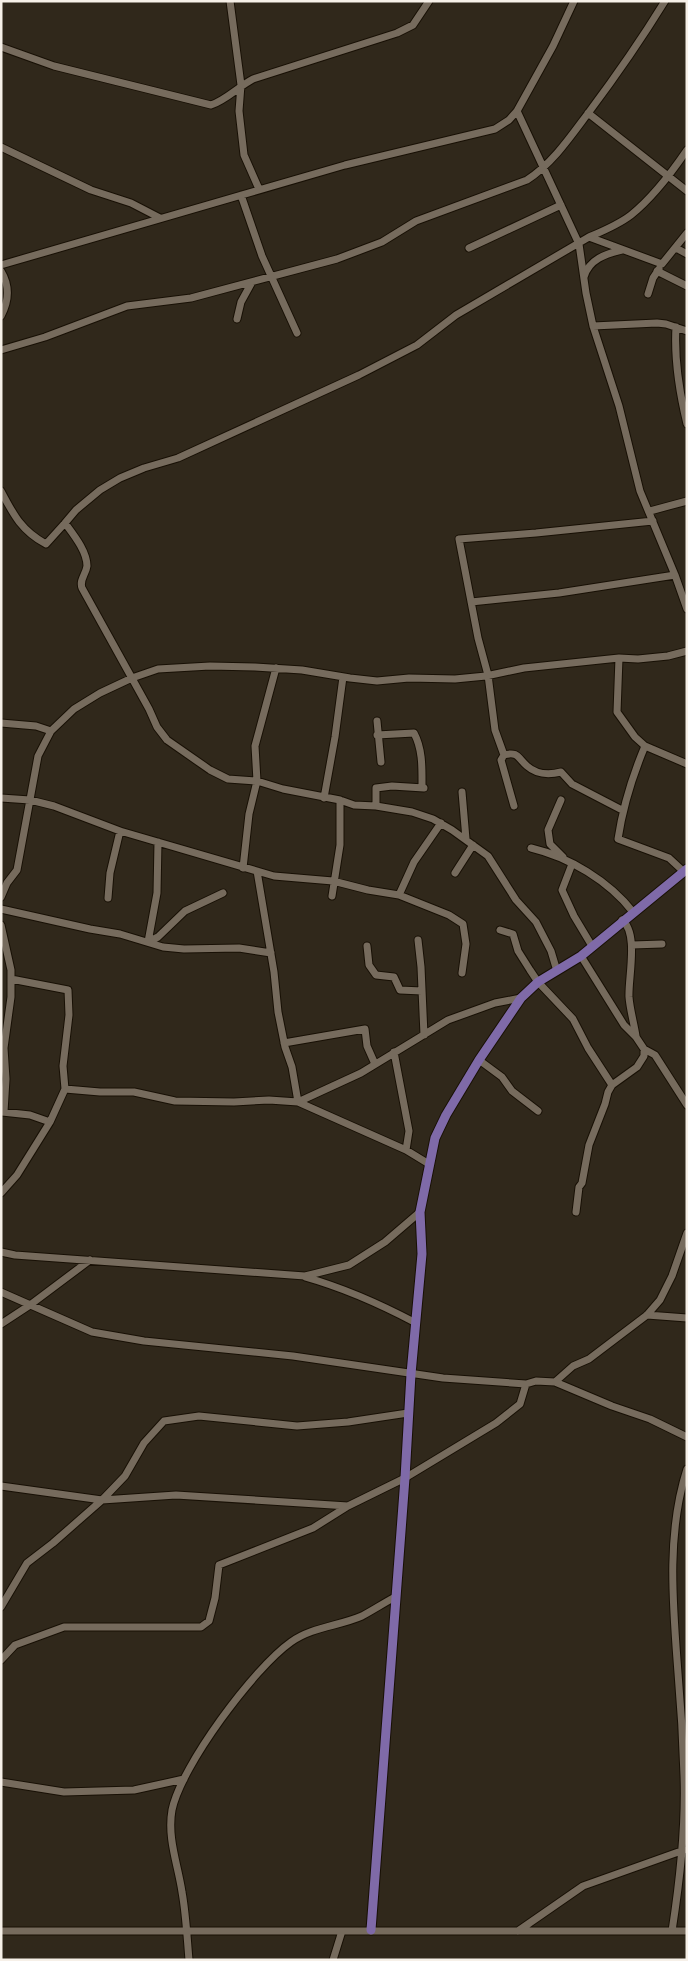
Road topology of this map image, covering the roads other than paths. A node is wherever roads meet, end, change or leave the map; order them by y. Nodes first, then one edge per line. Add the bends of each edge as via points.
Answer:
1 (230, 1) edge
2 (429, 1) edge
3 (574, 1) edge
4 (662, 2) edge
5 (1, 47) edge
6 (241, 85) junction
7 (517, 111) junction
8 (588, 113) junction
9 (1, 147) edge
10 (687, 150) edge
11 (544, 166) junction
12 (666, 176) junction
13 (259, 189) junction
14 (687, 191) edge
15 (241, 194) junction
16 (561, 205) junction
17 (160, 218) junction
18 (687, 233) edge
19 (589, 237) junction
20 (579, 244) junction
21 (469, 248) dead end
22 (676, 248) junction
23 (622, 250) junction
24 (687, 254) edge
25 (662, 264) junction
26 (1, 265) edge
27 (1, 270) edge
28 (657, 271) junction
29 (272, 276) junction
30 (584, 279) junction
31 (252, 282) junction
32 (687, 286) edge
33 (648, 294) dead end
34 (1, 316) edge
35 (237, 319) dead end
36 (593, 326) junction
37 (676, 327) junction
38 (687, 331) edge
39 (297, 333) dead end
40 (1, 350) edge
41 (685, 405) edge
42 (687, 424) edge
43 (1, 491) edge
44 (687, 501) edge
45 (650, 511) junction
46 (653, 521) junction
47 (65, 523) junction
48 (675, 575) junction
49 (471, 602) junction
50 (687, 609) edge
51 (687, 651) edge
52 (618, 658) junction
53 (276, 668) junction
54 (488, 675) junction
55 (343, 677) junction
56 (132, 678) junction
57 (377, 721) dead end
58 (1, 723) edge
59 (51, 731) junction
60 (377, 735) junction
61 (645, 746) junction
62 (504, 755) junction
63 (380, 762) dead end
64 (687, 764) edge
65 (257, 781) junction
66 (462, 792) dead end
67 (1, 798) edge
68 (324, 798) junction
69 (30, 800) junction
70 (340, 800) junction
71 (561, 800) dead end
72 (376, 806) junction
73 (514, 806) dead end
74 (622, 810) junction
75 (440, 823) junction
76 (120, 831) junction
77 (466, 839) junction
78 (158, 842) junction
79 (473, 845) junction
80 (531, 848) dead end
81 (569, 862) junction
82 (243, 868) junction
83 (685, 870) edge
84 (256, 871) junction
85 (455, 873) dead end
86 (333, 881) junction
87 (4, 882) edge
88 (223, 894) dead end
89 (399, 895) junction
90 (332, 896) dead end
91 (1, 897) edge
92 (108, 898) dead end
93 (1, 909) edge
94 (633, 912) junction
95 (622, 920) junction
96 (1, 925) edge
97 (500, 930) dead end
98 (418, 940) dead end
99 (148, 942) junction
100 (662, 944) dead end
101 (632, 945) junction
102 (367, 946) dead end
103 (592, 946) junction
104 (271, 953) junction
105 (4, 954) edge
106 (581, 956) junction
107 (557, 971) junction
108 (462, 973) dead end
109 (11, 979) junction
110 (538, 982) junction
111 (422, 992) junction
112 (521, 998) junction
113 (424, 1035) junction
114 (636, 1037) junction
115 (284, 1042) junction
116 (644, 1049) junction
117 (394, 1052) junction
118 (479, 1060) junction
119 (375, 1064) junction
120 (612, 1085) junction
121 (65, 1089) junction
122 (298, 1102) junction
123 (687, 1105) edge
124 (538, 1111) dead end
125 (3, 1112) edge
126 (50, 1122) junction
127 (406, 1150) junction
128 (429, 1164) junction
129 (1, 1193) edge
130 (420, 1212) junction
131 (576, 1212) dead end
132 (687, 1233) edge
133 (1, 1252) edge
134 (90, 1260) junction
135 (305, 1276) junction
136 (1, 1292) edge
137 (30, 1305) junction
138 (647, 1315) junction
139 (687, 1318) edge
140 (416, 1322) junction
141 (1, 1324) edge
142 (411, 1374) junction
143 (555, 1382) junction
144 (526, 1384) junction
145 (408, 1413) junction
146 (687, 1437) edge
147 (687, 1469) edge
148 (405, 1478) junction
149 (1, 1486) edge
150 (102, 1500) junction
151 (348, 1506) junction
152 (395, 1597) junction
153 (1, 1607) edge
154 (1, 1660) edge
155 (184, 1779) junction
156 (1, 1782) edge
157 (685, 1850) edge
158 (371, 1930) junction
159 (1, 1931) edge
160 (342, 1931) junction
161 (518, 1931) junction
162 (672, 1931) junction
163 (687, 1931) edge
164 (186, 1932) junction
165 (189, 1960) edge
166 (333, 1960) edge

1 - 6 street
2 - 6 street via 413,25 397,33 253,78
3 - 7 street
4 - 8 street via 639,44
5 - 6 street via 54,66 210,105 220,102
6 - 13 street via 239,111 244,155
7 - 11 street
7 - 13 street via 495,129
8 - 11 street
8 - 12 street
9 - 17 street via 91,190 131,203
10 - 12 street
11 - 16 street
11 - 29 street via 527,180 416,221 363,250
12 - 14 street
12 - 19 street via 630,216
13 - 15 street
15 - 17 street
15 - 29 street
16 - 20 street
16 - 21 street
17 - 26 street
18 - 22 street
19 - 20 street
19 - 23 street
20 - 30 street
20 - 47 street via 456,315 417,345 359,375 178,458 120,478 100,490
22 - 24 street
22 - 25 street
23 - 25 street
23 - 30 street via 593,262 586,269
25 - 28 street
27 - 34 street via 6,278 8,294
28 - 32 street
28 - 33 street
29 - 31 street
29 - 39 street
30 - 36 street
31 - 35 street
31 - 40 street via 191,298 127,306
36 - 37 street via 657,323
36 - 45 street via 640,491
37 - 38 street
37 - 41 street via 675,351
41 - 42 street
43 - 47 street via 30,535 46,544
44 - 45 street
45 - 46 street
46 - 48 street
46 - 49 street via 459,539
47 - 56 street via 85,555 87,566 82,588
48 - 49 street via 559,594
48 - 50 street
49 - 54 street
51 - 52 street via 668,656
52 - 54 street
52 - 61 street via 617,712
53 - 55 street
53 - 56 street via 210,666 158,670
53 - 65 street via 255,746
54 - 55 street via 377,681
54 - 62 street via 495,730
55 - 68 street
56 - 59 street via 74,709
56 - 65 street via 167,740 202,766 228,779
57 - 60 street
58 - 59 street via 36,726
59 - 69 street via 38,756
60 - 63 street
60 - 72 street via 414,733 422,758 423,788 376,788
61 - 64 street
61 - 74 street
62 - 73 street via 501,760
62 - 74 street via 511,753 521,757 527,766 539,773 561,772 572,784
65 - 68 street
65 - 82 street via 249,814
66 - 77 street
67 - 69 street
68 - 70 street
69 - 76 street
69 - 87 street via 17,870
70 - 72 street via 354,806
70 - 86 street via 340,845
71 - 81 street via 548,830 550,844
72 - 75 street via 412,812
74 - 83 street via 618,839 669,858
75 - 77 street
75 - 89 street via 414,862
76 - 78 street
76 - 92 street via 110,872
77 - 79 street
78 - 82 street
78 - 99 street via 157,893
79 - 85 street
79 - 107 street via 488,856 516,900 536,922
80 - 81 street
81 - 94 street via 603,884
81 - 103 street via 562,890
82 - 84 street
83 - 94 main road
84 - 86 street via 274,876
84 - 104 street
86 - 89 street
86 - 90 street
87 - 91 street
88 - 99 street via 185,911 158,937
89 - 108 street via 463,924 466,944
93 - 99 street
94 - 95 main road
95 - 101 street
95 - 103 main road
96 - 105 street
97 - 110 street via 513,934 518,951
98 - 111 street
99 - 104 street via 184,949 239,948
100 - 101 street
101 - 114 street via 629,996
102 - 111 street via 369,965 376,975 394,977 400,990
103 - 106 main road
104 - 115 street
105 - 109 street
106 - 107 main road
106 - 114 street via 624,1025
107 - 110 main road
109 - 121 street via 68,990 69,1015 63,1066
109 - 125 street via 12,996 4,1048
110 - 112 main road
110 - 120 street via 573,1019
111 - 113 street
112 - 113 street via 471,1010
112 - 118 main road
113 - 117 street
114 - 116 street
115 - 119 street via 365,1029 367,1046
115 - 122 street
116 - 120 street via 644,1056 637,1066
116 - 123 street via 656,1055
117 - 119 street
117 - 127 street via 409,1131
118 - 124 street via 502,1076 512,1091
118 - 128 main road via 446,1115
119 - 122 street
120 - 131 street via 589,1145
121 - 122 street via 134,1092 175,1101
121 - 126 street
122 - 127 street
125 - 126 street via 30,1115
126 - 129 street via 17,1175
127 - 128 street
128 - 130 main road
130 - 135 street via 385,1242 349,1265
130 - 140 main road via 422,1254
132 - 138 street via 667,1289
133 - 134 street
134 - 135 street
134 - 137 street
135 - 140 street via 339,1287
136 - 137 street
137 - 141 street
137 - 142 street via 92,1332
138 - 139 street
138 - 143 street
140 - 142 main road
142 - 144 street
142 - 145 main road
143 - 144 street
143 - 146 street
144 - 148 street via 520,1404 496,1423
145 - 148 main road
145 - 150 street via 297,1426 199,1416 164,1421 144,1443 125,1476
147 - 157 street via 675,1523 672,1597 684,1775
148 - 151 street
148 - 152 main road
149 - 150 street
150 - 151 street via 176,1495
150 - 153 street via 27,1563
151 - 154 street via 313,1528 219,1565 209,1621 201,1626 64,1627 15,1645
152 - 155 street via 361,1616 292,1641 264,1666 231,1707 204,1742
152 - 158 main road
155 - 156 street via 134,1790 64,1792
155 - 164 street via 172,1810 171,1838 183,1893
157 - 161 street via 583,1886
157 - 162 street
158 - 160 street
158 - 161 street
159 - 164 street
160 - 164 street
160 - 166 street
161 - 162 street
162 - 163 street
164 - 165 street

